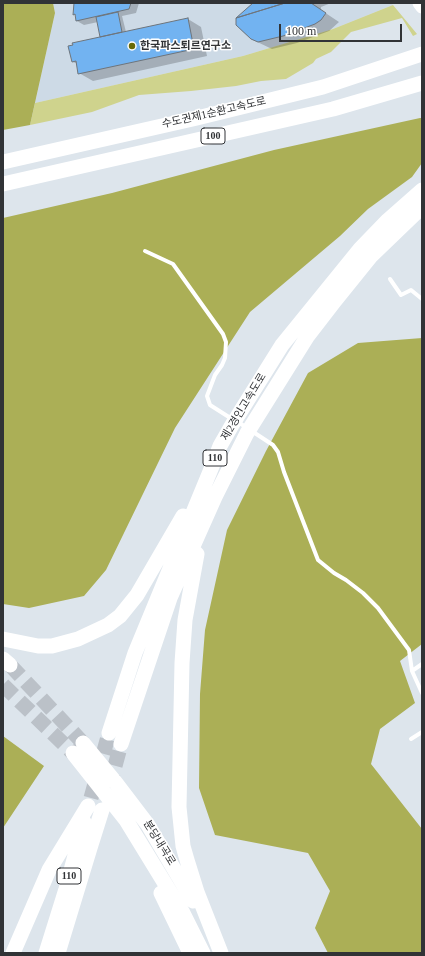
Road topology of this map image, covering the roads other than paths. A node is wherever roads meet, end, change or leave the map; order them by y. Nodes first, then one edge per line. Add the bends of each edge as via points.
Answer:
1 (418, 3) edge
2 (422, 7) edge
3 (417, 56) edge
4 (422, 83) edge
5 (3, 162) edge
6 (3, 184) edge
7 (422, 190) edge
8 (422, 207) edge
9 (391, 227) junction
10 (145, 251) dead end
11 (390, 279) dead end
12 (422, 299) edge
13 (210, 469) junction
14 (215, 497) junction
15 (3, 639) edge
16 (422, 664) edge
17 (412, 671) junction
18 (422, 693) edge
19 (422, 732) edge
20 (108, 733) tunnel mouth
21 (411, 739) dead end
22 (122, 744) tunnel mouth
23 (102, 810) tunnel mouth
24 (126, 820) junction
25 (75, 898) junction
26 (13, 953) edge
27 (46, 953) edge
28 (58, 953) edge
29 (66, 953) edge
30 (190, 953) edge
31 (203, 953) edge
32 (221, 953) edge

1 - 2 main road
3 - 5 highway, 수도권제1순환고속도로 / 100 via 323,87
4 - 6 highway, 수도권제1순환고속도로 / 100 via 333,109
7 - 9 highway, 제2경인고속도로 / 110
8 - 9 highway, 제2경인고속도로 / 110
9 - 13 highway, 제2경인고속도로 / 110 via 360,249 282,345 232,425
9 - 14 highway, 제2경인고속도로 / 110 via 307,337 250,427
10 - 17 lane via 173,264 223,334 226,342 225,358 207,396 210,405 273,445 278,452 318,560 363,593 378,608 409,650
11 - 12 lane via 401,295 411,290
13 - 15 highway via 137,595 120,616 93,633 65,643 38,646
13 - 20 highway, 제2경인고속도로 / 110 via 135,653
14 - 22 highway, 제2경인고속도로 / 110 via 170,598
14 - 32 highway via 198,551 185,620 178,807 183,846 197,892
16 - 17 lane
17 - 18 lane
19 - 21 lane
23 - 25 highway, 110
24 - 30 highway
24 - 31 highway, 분당내곡로 via 182,912
24 - 32 highway, 분당내곡로 via 78,748 148,825 200,911
25 - 28 highway, 110
25 - 29 highway
26 - 27 highway, 110 via 49,870 89,802

